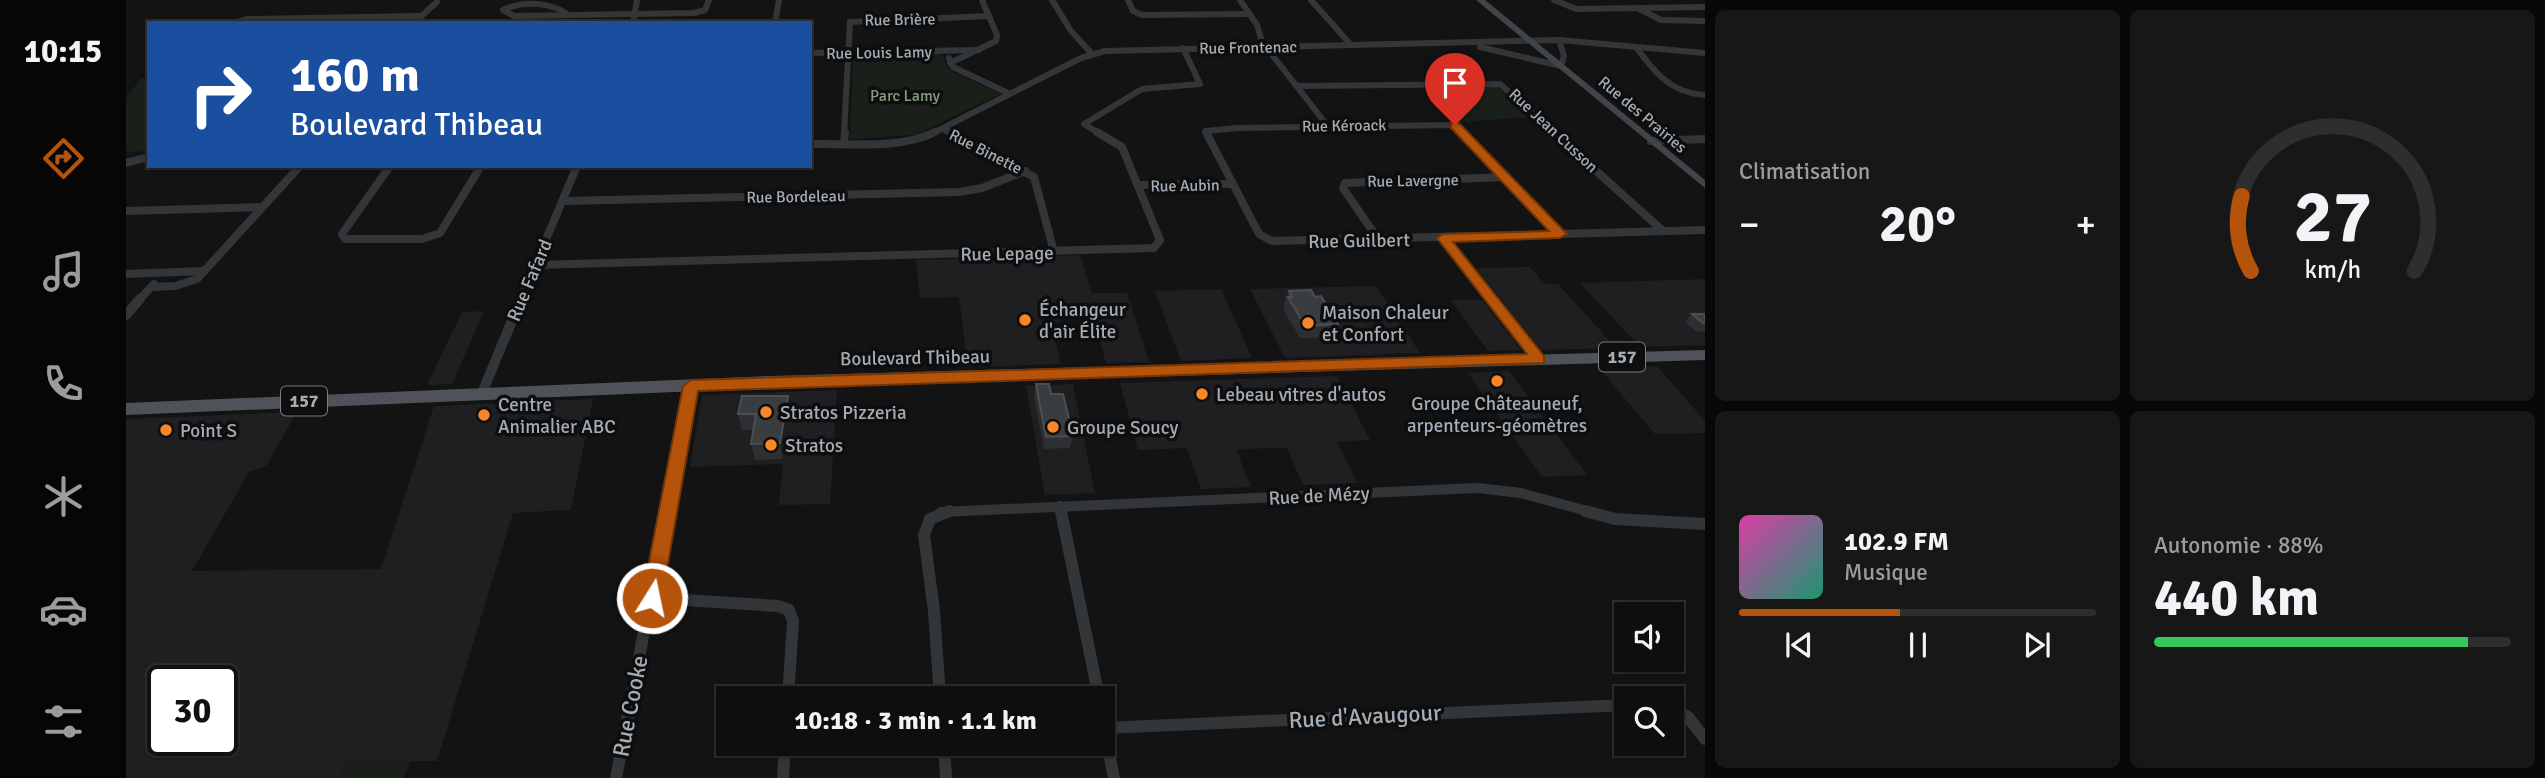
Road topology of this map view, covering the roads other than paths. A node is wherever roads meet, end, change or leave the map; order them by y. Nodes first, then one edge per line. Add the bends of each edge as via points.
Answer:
1 (637, 0) edge
2 (709, 0) edge
3 (779, 0) edge
4 (982, 0) edge
5 (1052, 0) edge
6 (1128, 0) edge
7 (1240, 0) edge
8 (1311, 0) edge
9 (1480, 0) edge
10 (1553, 0) edge
11 (437, 2) dead end
12 (1705, 7) edge
13 (1637, 8) junction
14 (634, 14) junction
15 (1250, 14) junction
16 (569, 15) junction
17 (420, 16) junction
18 (989, 16) junction
19 (240, 21) edge
20 (416, 21) edge
21 (633, 21) edge
22 (775, 21) edge
23 (1705, 21) edge
24 (1559, 40) junction
25 (1530, 41) junction
26 (1448, 43) junction
27 (1351, 45) junction
28 (1267, 47) junction
29 (1636, 47) junction
30 (1182, 48) junction
31 (979, 50) junction
32 (947, 51) junction
33 (848, 52) junction
34 (1705, 52) edge
35 (812, 53) edge
36 (1092, 54) junction
37 (950, 63) junction
38 (1561, 66) junction
39 (1297, 86) junction
40 (1010, 94) junction
41 (1705, 95) edge
42 (1327, 125) junction
43 (943, 129) junction
44 (1705, 139) edge
45 (1651, 141) junction
46 (844, 143) junction
47 (812, 144) edge
48 (147, 157) edge
49 (126, 163) edge
50 (298, 168) edge
51 (389, 168) edge
52 (480, 168) edge
53 (576, 168) edge
54 (1025, 171) junction
55 (1507, 177) junction
56 (1231, 184) junction
57 (1705, 185) edge
58 (1139, 186) junction
59 (563, 201) junction
60 (262, 207) junction
61 (126, 211) edge
62 (1705, 230) edge
63 (1662, 231) junction
64 (1560, 234) junction
65 (1443, 238) junction
66 (1266, 239) joint
67 (1378, 239) junction
68 (1054, 252) junction
69 (534, 265) junction
70 (204, 271) junction
71 (163, 273) junction
72 (126, 274) edge
73 (151, 287) junction
74 (126, 315) edge
75 (1705, 355) edge
76 (1539, 359) junction
77 (691, 386) junction
78 (482, 393) junction
79 (126, 409) edge
80 (1060, 506) junction
81 (1700, 524) edge
82 (1705, 536) edge
83 (652, 598) junction
84 (789, 686) edge
85 (939, 686) edge
86 (1096, 686) edge
87 (1614, 705) edge
88 (1684, 715) edge
89 (1115, 723) edge
90 (1705, 739) edge
91 (784, 756) edge
92 (945, 756) edge
93 (1110, 756) edge
94 (616, 778) edge
95 (783, 778) edge
96 (946, 778) edge
97 (1114, 778) edge

1 - 14 street
2 - 14 street via 706,8 697,12
3 - 22 street
4 - 18 street
5 - 36 street
6 - 15 street via 1133,11 1144,16
7 - 15 street
8 - 27 street
9 - 25 main road, Rue des Prairies
10 - 13 street via 1573,9
11 - 17 street
12 - 13 street
13 - 23 street via 1661,20
14 - 16 street
14 - 21 street
15 - 28 street
16 - 16 street via 530,2 513,3 503,10 514,16
17 - 19 street
17 - 20 street
18 - 31 street via 997,40
18 - 33 street, Rue Brière via 853,20
24 - 25 street, Rue Frontenac
24 - 29 street, Rue Frontenac
24 - 38 street via 1564,56
25 - 26 street, Rue Frontenac
25 - 38 main road, Rue des Prairies
26 - 27 street, Rue Frontenac
26 - 38 street, Rue des Prairies
27 - 28 street, Rue Frontenac
28 - 30 street, Rue Frontenac
28 - 39 street
29 - 34 street, Rue Frontenac
29 - 41 street via 1657,76 1674,89
30 - 36 street, Rue Frontenac
30 - 58 street, Rue Lepage via 1200,84 1142,89 1084,124 1120,145
31 - 32 street, Rue Louis Lamy
31 - 37 street, Rue Louis Lamy
32 - 33 street, Rue Louis Lamy
32 - 37 street, Rue Louis Lamy
33 - 35 street, Rue Louis Lamy
33 - 46 street, Rue Brière
36 - 40 street, Rue Frontenac
37 - 40 street, Rue Louis Lamy
38 - 45 main road, Rue des Prairies
39 - 42 street
39 - 63 street, Rue Jean Cusson via 1502,85
40 - 43 street, Rue Frontenac
42 - 55 street, Rue Kéroack via 1454,125
42 - 56 street, Rue Kéroack via 1207,130
43 - 46 street, Rue Frontenac via 910,141
43 - 54 street, Rue Binette
44 - 45 street
45 - 57 main road, Rue des Prairies
46 - 47 street, Rue Frontenac
48 - 49 street
50 - 60 street
51 - 52 street via 342,234 345,239 436,235 446,228
53 - 59 street, Rue Fafard
54 - 59 street, Rue Bordeleau via 959,192
54 - 68 street, Rue Binette via 1037,183
55 - 64 street, Rue Kéroack
55 - 67 street, Rue Lavergne via 1345,183 1343,188
56 - 58 street, Rue Aubin
56 - 66 street, Rue Kéroack
58 - 68 street, Rue Lepage via 1160,240 1157,246
59 - 69 street, Rue Fafard
60 - 61 street
60 - 70 street
62 - 63 street, Rue Guilbert
63 - 64 street, Rue Guilbert
64 - 65 street, Rue Guilbert
65 - 67 street, Rue Guilbert
65 - 76 street
66 - 67 street, Rue Guilbert
68 - 69 street, Rue Lepage
69 - 78 street, Rue Fafard
70 - 71 street
70 - 73 street via 187,283
71 - 72 street
71 - 73 street
73 - 74 street
75 - 76 main road, Boulevard Thibeau / 157
76 - 77 main road, Boulevard Thibeau / 157
77 - 78 main road, Boulevard Thibeau / 157
77 - 83 street, Rue Cooke
78 - 79 main road, Boulevard Thibeau / 157
80 - 81 street, Rue de Mézy via 1478,488 1521,493 1615,519
80 - 85 street, Rue de Mézy via 951,510 930,519 924,534
80 - 86 street
81 - 82 street
83 - 84 street via 789,610 793,621
83 - 94 street, Rue Cooke
87 - 89 street, Rue d'Avaugour
88 - 90 street
91 - 95 street
92 - 96 street
93 - 97 street

